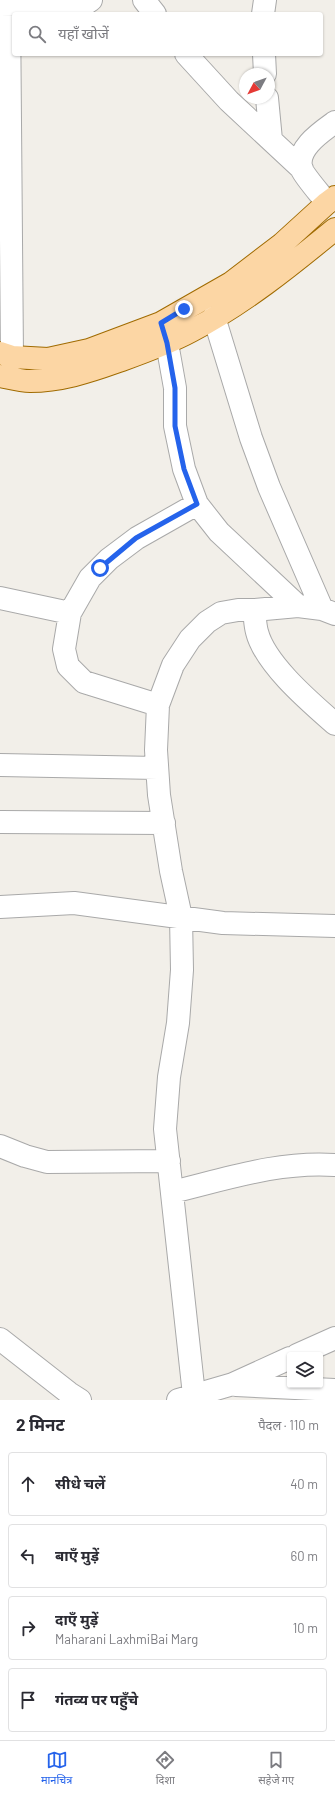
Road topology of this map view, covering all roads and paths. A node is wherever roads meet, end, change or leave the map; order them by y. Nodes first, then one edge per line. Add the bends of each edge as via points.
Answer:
1 (91, 0) edge
2 (144, 0) edge
3 (265, 0) edge
4 (4, 5) edge
5 (153, 12) edge
6 (263, 12) edge
7 (188, 56) edge
8 (264, 56) edge
9 (265, 68) edge
10 (267, 104) edge
11 (335, 122) edge
12 (270, 140) junction
13 (302, 169) junction
14 (331, 200) edge
15 (335, 229) edge
16 (214, 317) junction
17 (164, 333) junction
18 (6, 355) edge
19 (0, 376) edge
20 (197, 504) junction
21 (0, 598) edge
22 (298, 606) junction
23 (254, 610) junction
24 (328, 611) edge
25 (70, 612) junction
26 (158, 704) junction
27 (335, 724) edge
28 (0, 765) edge
29 (157, 768) junction
30 (0, 822) edge
31 (164, 823) junction
32 (0, 906) edge
33 (181, 917) junction
34 (335, 926) edge
35 (0, 1146) edge
36 (169, 1161) junction
37 (335, 1165) edge
38 (172, 1192) junction
39 (335, 1338) edge
40 (0, 1339) edge
41 (304, 1352) edge
42 (287, 1359) edge
43 (233, 1384) junction
44 (335, 1390) edge
45 (186, 1398) edge
46 (80, 1400) edge

1 - 4 street via 85,4
2 - 5 street
3 - 6 street
4 - 18 street
7 - 12 street via 229,101
8 - 9 street
10 - 12 street
11 - 13 street via 316,135 302,154
12 - 13 street
13 - 14 street
14 - 17 main road via 282,244
15 - 16 main road via 240,302
16 - 17 main road via 192,331
16 - 24 street via 251,438 269,487
17 - 18 main road via 48,359
17 - 19 main road via 153,349 90,371 60,378 29,381
17 - 20 street via 175,388 175,426 184,469
20 - 22 street via 219,532
20 - 25 street via 136,538 109,559 90,578
21 - 25 street
22 - 23 street
22 - 24 street
23 - 26 street via 221,612 207,622 190,639 172,665
23 - 27 street via 257,632 267,652 302,694
25 - 26 street via 64,649 68,666 84,682
26 - 29 street
28 - 29 street
29 - 31 street
30 - 31 street
31 - 33 street
32 - 33 street via 74,903
33 - 34 street via 222,923
33 - 36 street via 182,970 178,1023 169,1077 165,1128
35 - 36 street via 47,1162
36 - 38 street
37 - 38 street via 273,1167
38 - 45 street
39 - 41 street
40 - 46 street
42 - 43 street
43 - 44 street
43 - 45 street

